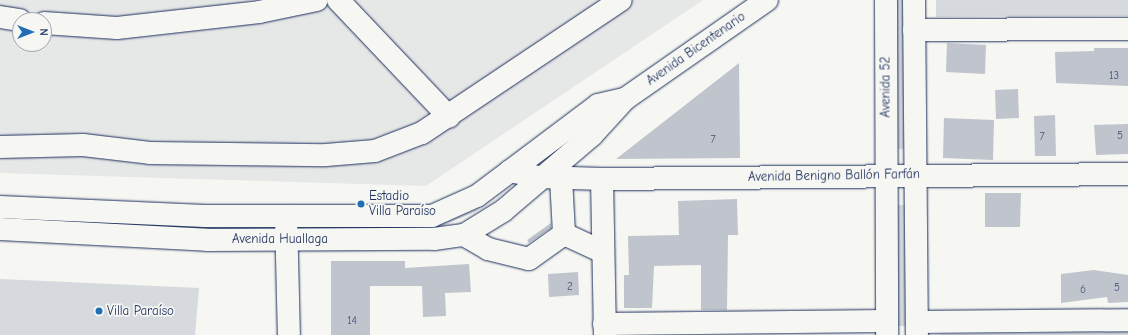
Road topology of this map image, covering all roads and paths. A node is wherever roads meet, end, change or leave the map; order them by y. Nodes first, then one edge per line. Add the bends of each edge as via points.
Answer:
1 (317, 0) edge
2 (338, 0) edge
3 (621, 0) edge
4 (767, 0) edge
5 (886, 0) edge
6 (914, 0) edge
7 (0, 17) edge
8 (12, 19) edge
9 (52, 23) edge
10 (1128, 29) edge
11 (914, 30) junction
12 (625, 99) junction
13 (449, 117) junction
14 (0, 147) edge
15 (510, 171) junction
16 (915, 174) junction
17 (1128, 174) edge
18 (886, 175) junction
19 (539, 177) junction
20 (561, 178) junction
21 (602, 179) junction
22 (0, 207) edge
23 (286, 216) junction
24 (0, 229) edge
25 (564, 234) junction
26 (464, 235) junction
27 (287, 239) junction
28 (603, 252) junction
29 (1128, 320) edge
30 (887, 328) edge
31 (917, 328) edge
32 (605, 329) edge
33 (289, 335) edge

1 - 9 street via 259,12 132,27
2 - 13 street
3 - 13 street
4 - 12 street, Avenida Bicentenario
5 - 18 street, Avenida 52
6 - 11 street
7 - 8 street
10 - 11 street
11 - 16 street
12 - 15 street, Avenida Bicentenario via 598,105
12 - 19 street, Avenida Bicentenario via 610,119
13 - 14 street via 396,146 344,154 150,153 83,145
15 - 19 street, Avenida Benigno Ballón Farfán
15 - 23 street, Avenida Huallaga via 460,207 432,216
16 - 17 street, Avenida Benigno Ballón Farfán
16 - 18 street, Avenida Benigno Ballón Farfán
16 - 31 street
18 - 21 street, Avenida Benigno Ballón Farfán
18 - 30 street, Avenida 52
19 - 20 street, Avenida Benigno Ballón Farfán
19 - 26 street, Avenida Huallaga via 503,211
20 - 21 street, Avenida Benigno Ballón Farfán
20 - 25 street
21 - 28 street
22 - 23 street, Avenida Huallaga via 131,214
23 - 27 street
24 - 27 street, Avenida Huallaga via 131,238
25 - 26 street via 529,259 488,249
25 - 28 street
26 - 27 street, Avenida Huallaga via 434,239
27 - 33 street
28 - 32 street
29 - 31 street
30 - 32 street

